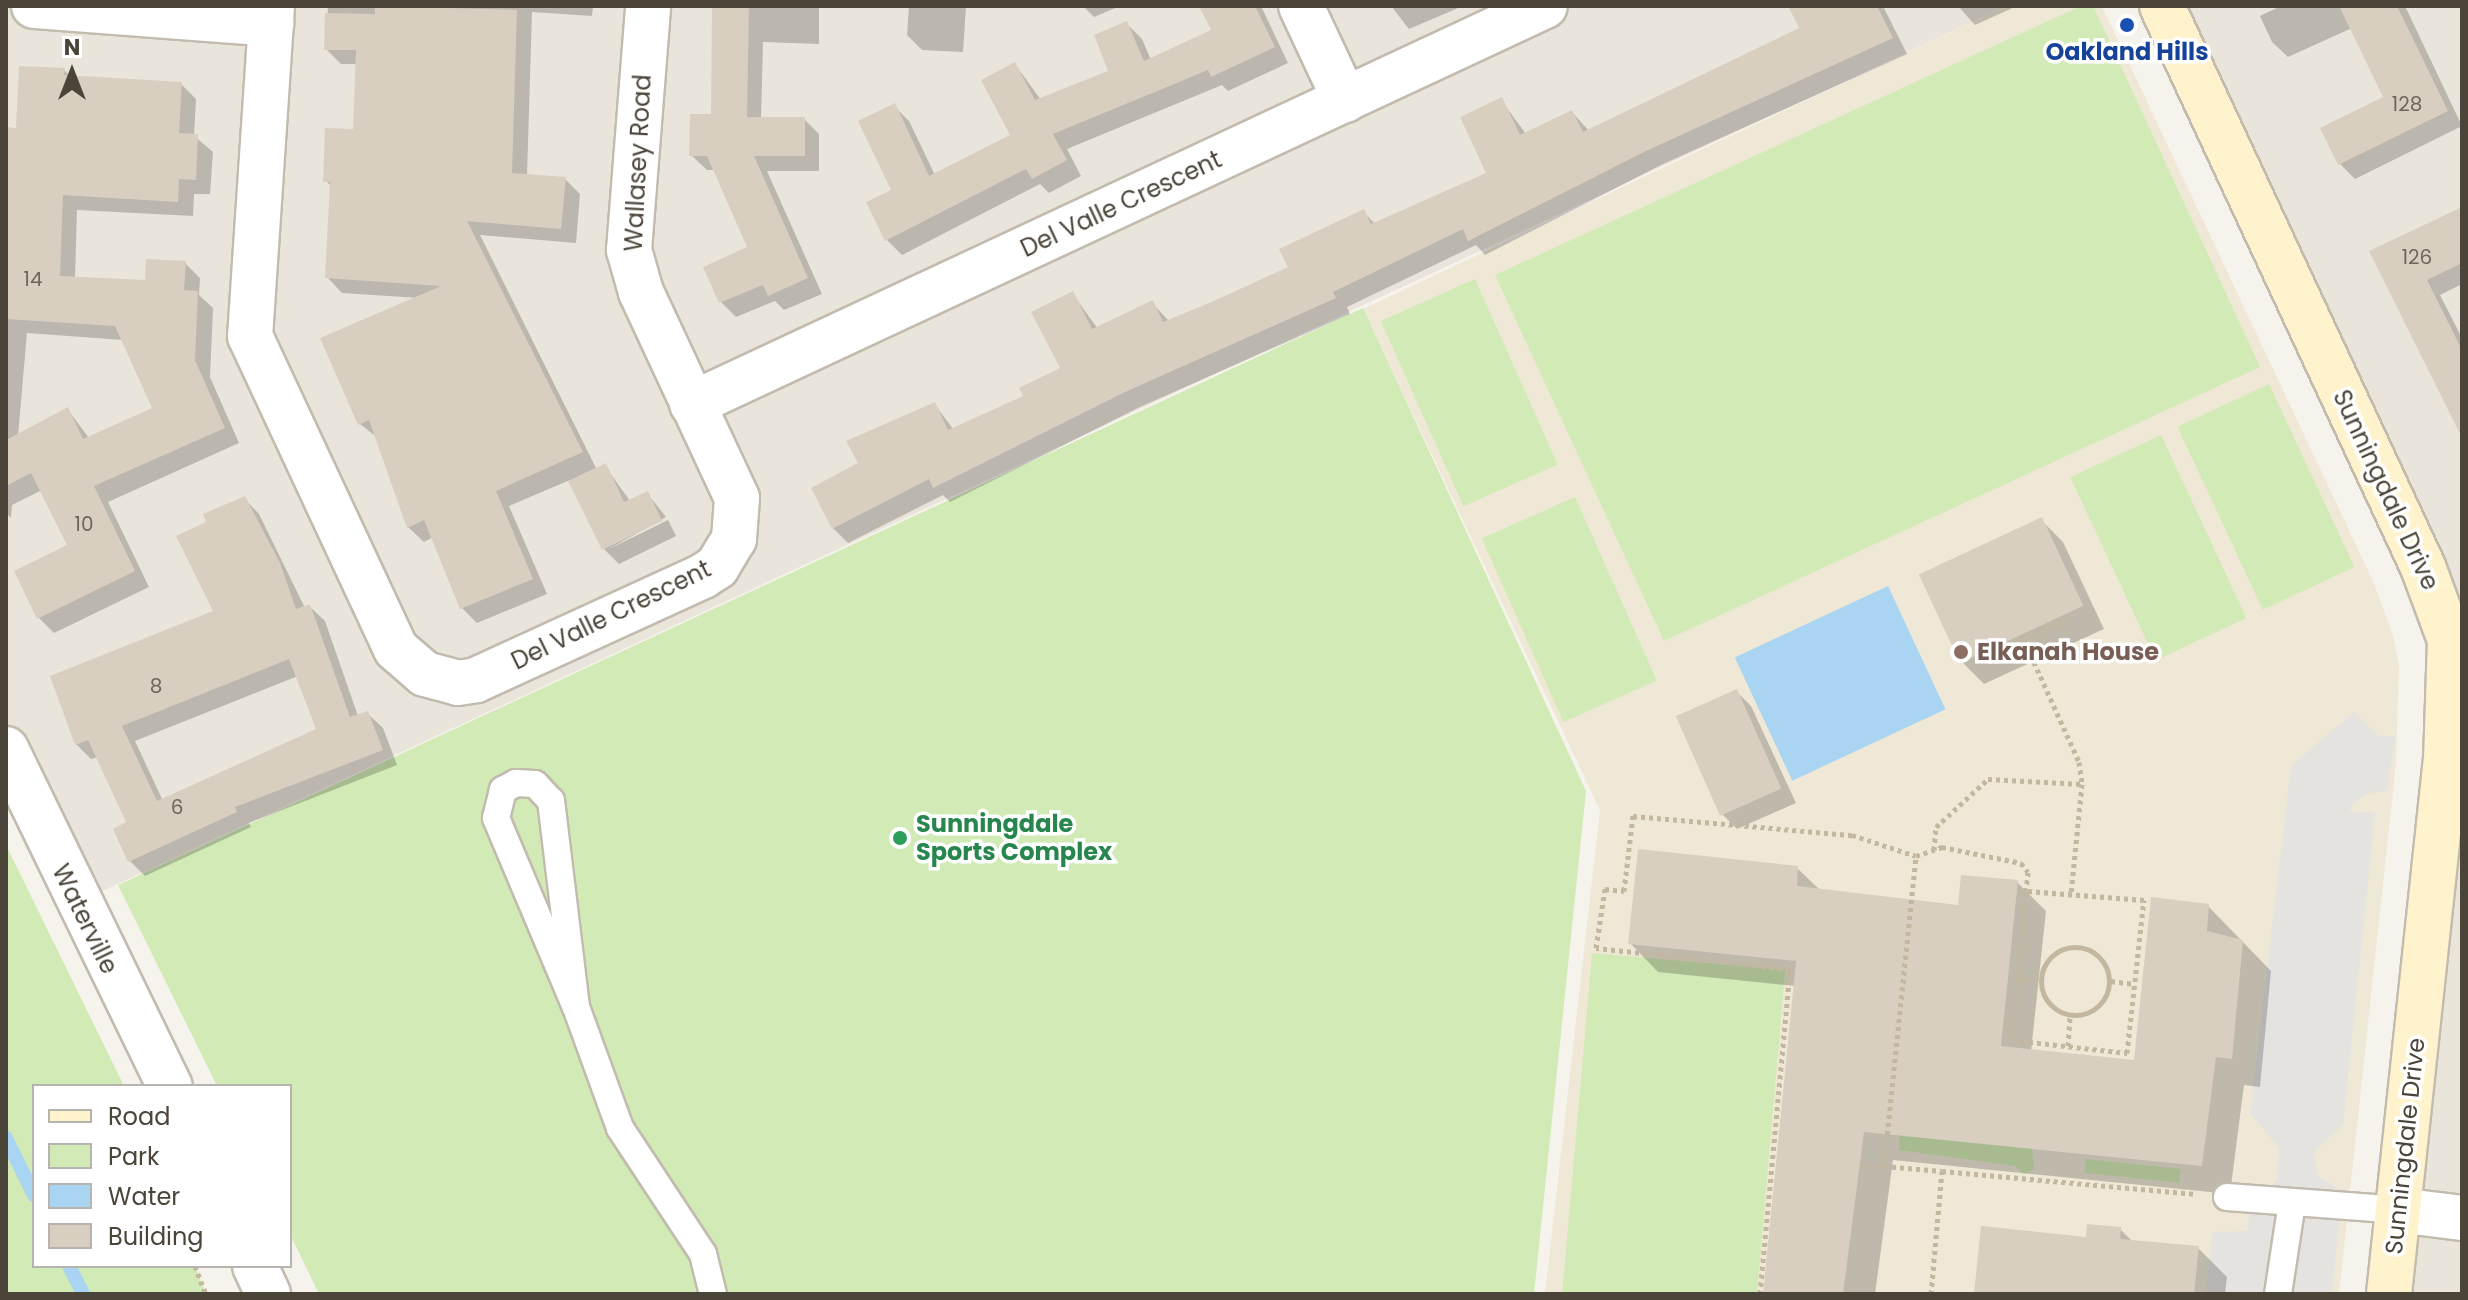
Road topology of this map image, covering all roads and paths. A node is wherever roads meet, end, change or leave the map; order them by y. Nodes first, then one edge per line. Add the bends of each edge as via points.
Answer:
1 (34, 6) edge
2 (648, 6) edge
3 (1301, 6) edge
4 (1545, 6) edge
5 (2162, 6) edge
6 (271, 15) edge
7 (1345, 100) junction
8 (692, 404) junction
9 (2070, 618) dead end
10 (2024, 640) junction
11 (1979, 660) dead end
12 (6, 749) edge
13 (2082, 784) junction
14 (1934, 850) junction
15 (1916, 856) junction
16 (2026, 891) junction
17 (2071, 894) junction
18 (2018, 978) junction
19 (2040, 981) junction
20 (2111, 981) junction
21 (2135, 984) junction
22 (576, 1007) junction
23 (2070, 1015) junction
24 (2068, 1046) junction
25 (169, 1084) edge
26 (1860, 1164) dead end
27 (1884, 1166) junction
28 (1942, 1171) junction
29 (2227, 1197) joint
30 (2292, 1203) junction
31 (2398, 1210) junction
32 (2462, 1218) edge
33 (196, 1268) edge
34 (256, 1268) edge
35 (206, 1294) edge
36 (268, 1294) edge
37 (713, 1294) edge
38 (1760, 1294) edge
39 (1931, 1294) edge
40 (2278, 1294) edge
41 (2389, 1294) edge

1 - 6 street, Del Valle Crescent
2 - 8 street, Wallasey Road via 629,250 641,292
3 - 7 street
4 - 7 street, Del Valle Crescent
5 - 31 street, Sunningdale Drive via 2423,567 2450,640 2446,758
6 - 8 street, Del Valle Crescent via 250,336 396,649 408,664 441,680 476,680 717,567 734,539 737,498
7 - 8 street, Del Valle Crescent
9 - 10 path
10 - 11 path
10 - 13 path via 2079,762
12 - 25 street, Waterville
13 - 14 path via 1988,779 1936,827
13 - 17 path
14 - 15 path
14 - 16 path via 1942,847 2021,863 2028,872
15 - 27 path
15 - 38 path via 1852,835 1633,816 1624,891 1605,889 1596,948 1790,969
16 - 17 path
16 - 18 path
17 - 21 path via 2144,900
18 - 19 path
18 - 24 path via 2013,1040
19 - 20 path via 2047,960 2064,947 2086,947 2104,961
19 - 23 path via 2046,1001
20 - 21 path
20 - 23 path via 2104,1002 2086,1015
21 - 24 path via 2127,1053
22 - 22 lane via 496,818 503,790 516,783 535,784 551,801
22 - 37 lane via 620,1128 703,1254
23 - 24 path
26 - 27 path
27 - 28 path
28 - 29 path
28 - 39 path
29 - 30 lane
30 - 31 lane
30 - 40 lane
31 - 32 street
31 - 41 street, Sunningdale Drive
33 - 35 path
34 - 36 street

